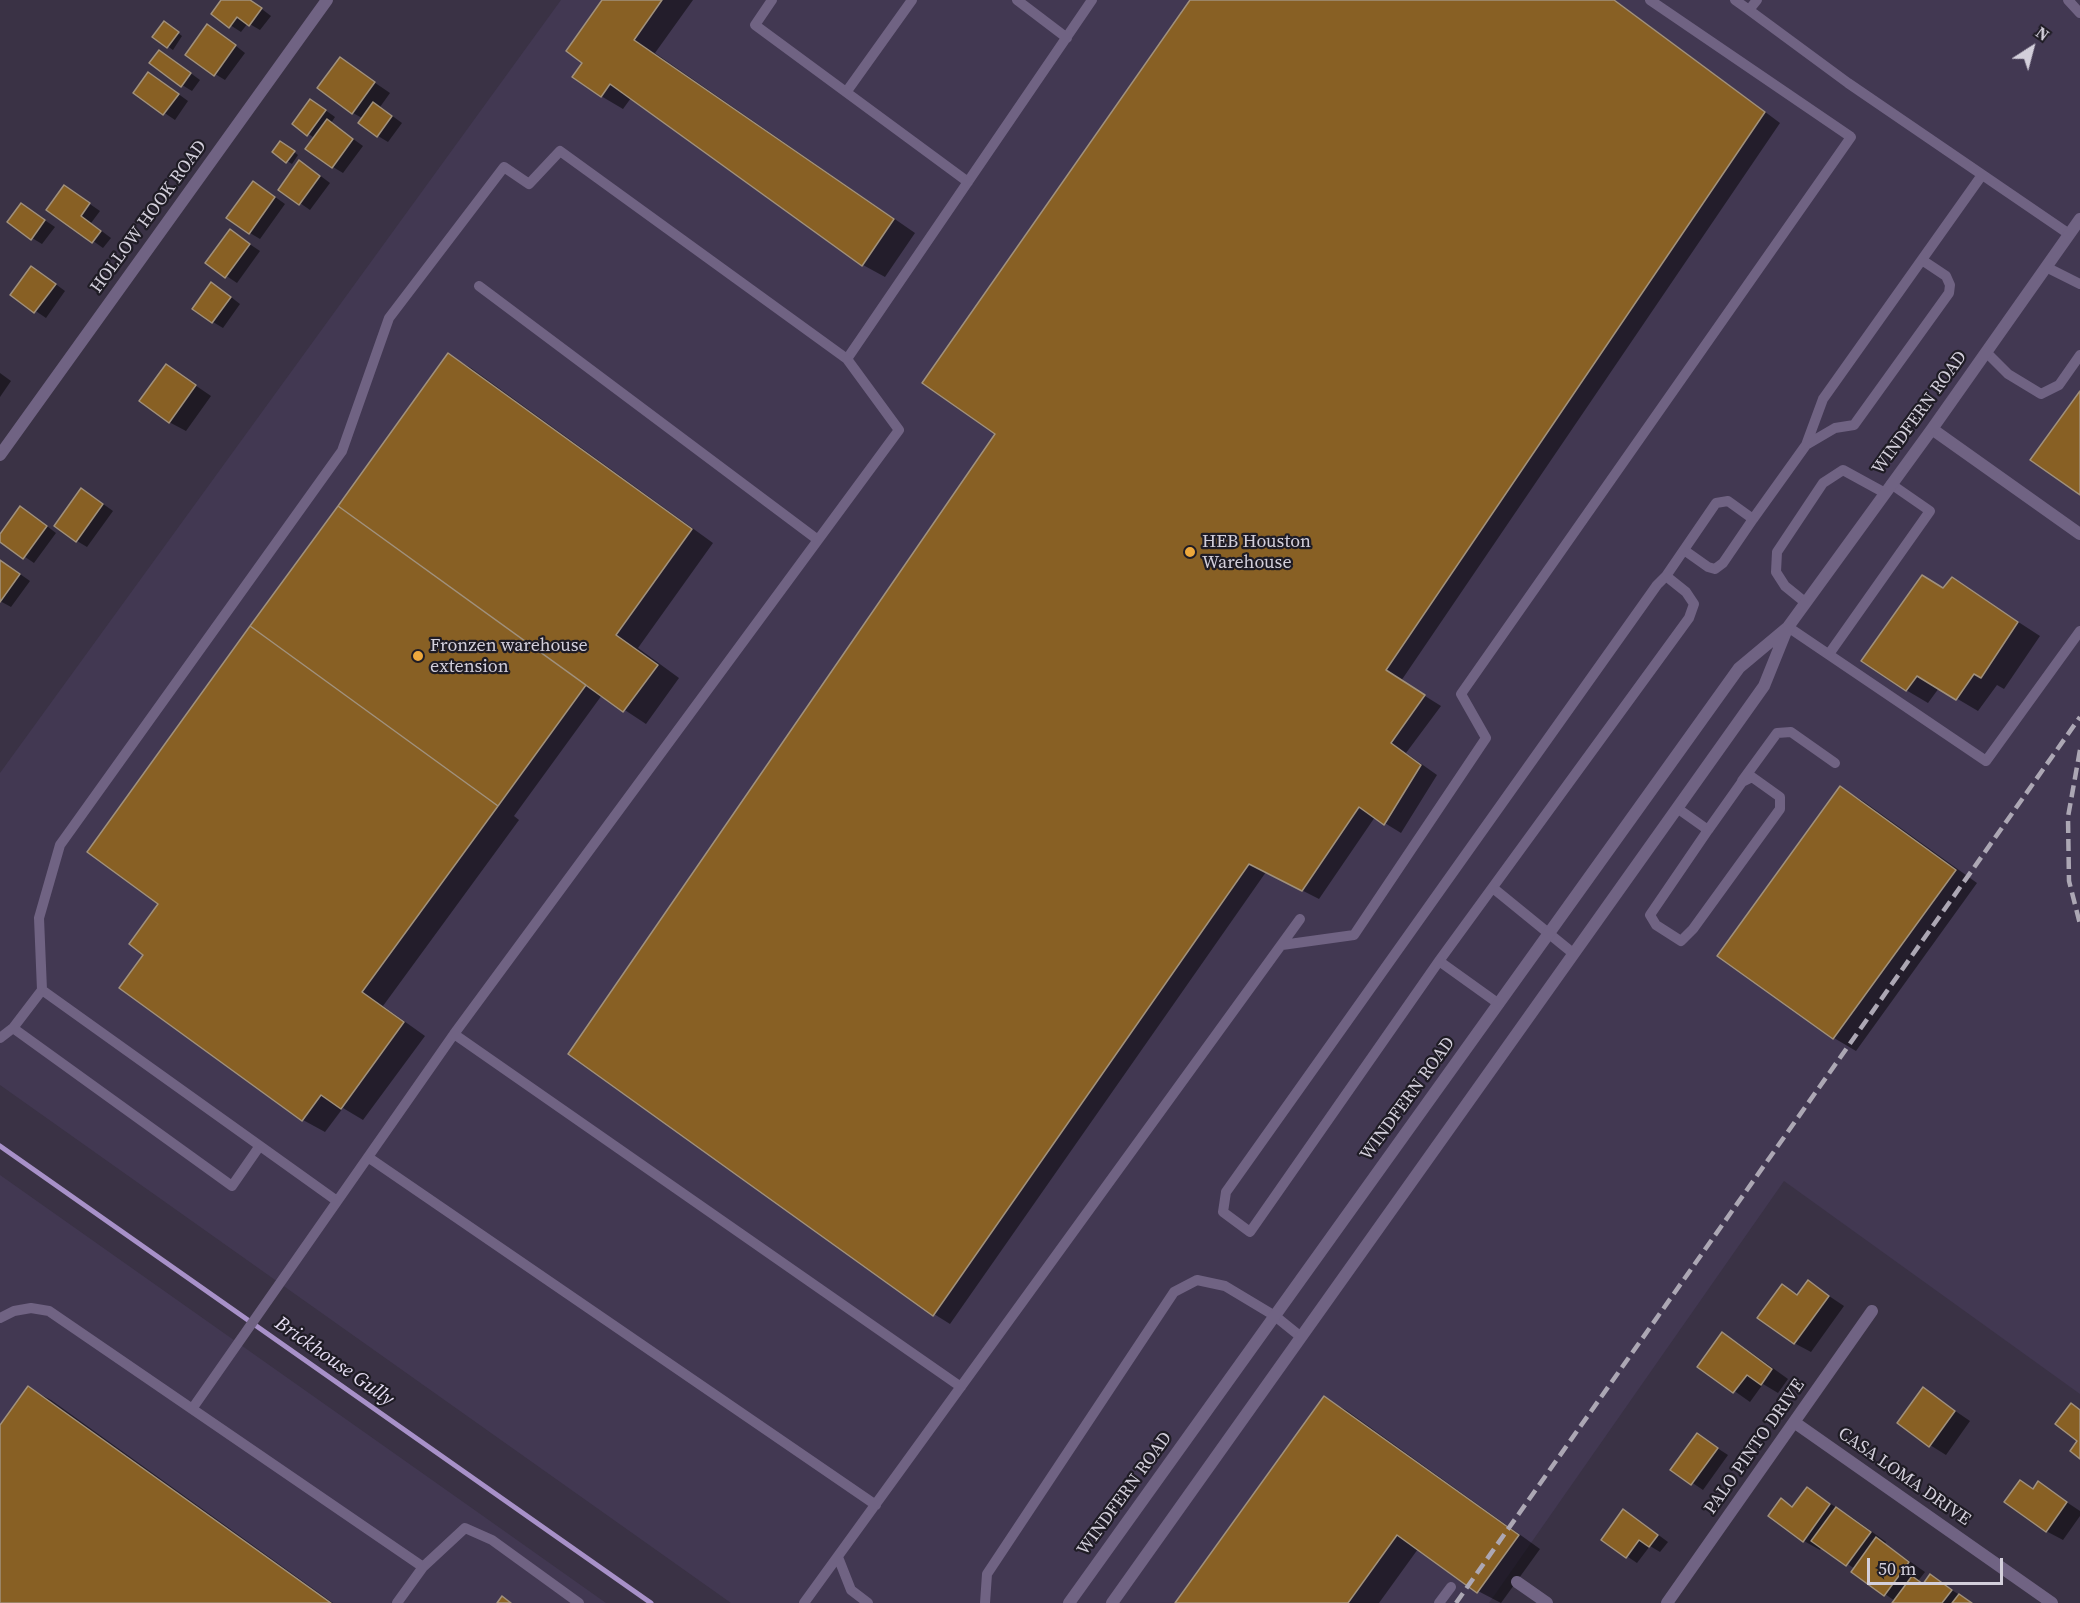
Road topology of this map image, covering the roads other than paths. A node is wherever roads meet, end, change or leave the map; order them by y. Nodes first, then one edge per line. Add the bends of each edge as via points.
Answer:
1 (327, 0) edge
2 (772, 0) edge
3 (912, 0) edge
4 (1017, 0) edge
5 (1092, 0) edge
6 (1650, 0) edge
7 (1735, 0) edge
8 (1757, 0) edge
9 (2068, 0) edge
10 (1749, 10) junction
11 (2080, 13) edge
12 (1067, 38) junction
13 (847, 91) junction
14 (1982, 175) junction
15 (968, 182) junction
16 (2080, 219) edge
17 (2069, 234) junction
18 (1922, 260) junction
19 (2046, 267) junction
20 (2080, 284) edge
21 (478, 286) dead end
22 (1986, 352) junction
23 (2080, 355) edge
24 (848, 359) junction
25 (1932, 429) junction
26 (1806, 445) junction
27 (0, 455) edge
28 (1888, 489) junction
29 (1753, 519) junction
30 (2080, 534) edge
31 (818, 540) junction
32 (1684, 550) junction
33 (1666, 576) junction
34 (1806, 603) junction
35 (1788, 627) junction
36 (2080, 631) edge
37 (1828, 654) junction
38 (1835, 763) dead end
39 (1742, 782) junction
40 (1677, 808) junction
41 (1708, 830) junction
42 (1493, 888) junction
43 (1300, 920) dead end
44 (1549, 934) junction
45 (1282, 945) junction
46 (1574, 954) junction
47 (1438, 961) junction
48 (42, 990) junction
49 (1499, 1004) junction
50 (13, 1028) junction
51 (454, 1034) junction
52 (0, 1038) edge
53 (259, 1147) junction
54 (368, 1157) junction
55 (337, 1202) junction
56 (1872, 1311) dead end
57 (1275, 1316) junction
58 (0, 1318) edge
59 (1301, 1337) junction
60 (961, 1387) junction
61 (192, 1409) junction
62 (1794, 1422) junction
63 (876, 1505) junction
64 (838, 1557) junction
65 (423, 1567) junction
66 (1517, 1582) dead end
67 (1451, 1587) dead end
68 (398, 1603) edge
69 (579, 1603) edge
70 (804, 1603) edge
71 (868, 1603) edge
72 (985, 1603) edge
73 (1069, 1603) edge
74 (1112, 1603) edge
75 (1439, 1603) edge
76 (1547, 1603) edge
77 (1667, 1603) edge
78 (2052, 1603) edge

1 - 27 street, HOLLOW HOOK ROAD
2 - 13 lane via 755,25
3 - 13 lane
4 - 12 lane
5 - 12 lane
6 - 45 lane via 1851,137 1461,694 1486,738 1354,935
7 - 10 lane
8 - 10 lane
9 - 11 lane
10 - 14 lane
12 - 15 lane
13 - 15 lane
14 - 17 lane
14 - 18 lane
15 - 24 lane
16 - 17 street, WINDFERN ROAD
17 - 19 street, WINDFERN ROAD
18 - 26 lane via 1824,399
18 - 26 lane via 1946,276 1949,293 1854,425 1835,428
19 - 20 lane
19 - 22 street, WINDFERN ROAD
21 - 31 lane
22 - 23 lane via 2008,374 2041,394 2059,384
22 - 25 street, WINDFERN ROAD
24 - 31 lane via 899,430
24 - 48 lane via 560,151 529,184 504,167 390,318 342,451 60,845 39,918
25 - 28 street, WINDFERN ROAD
25 - 30 street
26 - 29 lane
28 - 34 street, WINDFERN ROAD
28 - 34 lane via 1843,470 1822,483 1777,552 1776,572 1785,586
28 - 37 lane via 1930,512
29 - 32 lane via 1728,501 1716,503
29 - 32 lane via 1715,569
31 - 51 lane
32 - 33 lane
33 - 42 lane via 1694,604 1689,618
33 - 47 lane via 1226,1192 1223,1212 1250,1232
34 - 35 street, WINDFERN ROAD
35 - 37 lane
35 - 40 street, WINDFERN ROAD via 1764,686
35 - 44 street, WINDFERN ROAD via 1739,668
36 - 37 lane via 1986,761
38 - 39 lane via 1791,732 1777,733
39 - 41 lane
39 - 41 lane via 1752,777 1780,797 1780,809 1681,940 1656,925 1650,915
40 - 41 lane
40 - 46 street, WINDFERN ROAD
42 - 44 lane
42 - 47 lane
43 - 45 lane
44 - 46 lane
44 - 49 street, WINDFERN ROAD
45 - 60 lane
46 - 59 street, WINDFERN ROAD
47 - 49 lane
48 - 50 lane
48 - 53 lane
49 - 57 street, WINDFERN ROAD
50 - 52 lane
50 - 53 lane via 232,1186
51 - 54 lane
51 - 60 lane
53 - 55 lane
54 - 55 lane
54 - 63 lane
55 - 61 lane
56 - 62 street, PALO PINTO DRIVE
57 - 59 lane
57 - 72 lane via 1225,1286 1197,1280 1174,1292 987,1574
57 - 73 street, WINDFERN ROAD
58 - 61 lane via 31,1308 49,1311
59 - 74 street, WINDFERN ROAD
60 - 63 lane
61 - 65 lane
62 - 77 street, PALO PINTO DRIVE
62 - 78 street, CASA LOMA DRIVE
63 - 64 lane
64 - 70 lane
64 - 71 lane via 851,1590
65 - 68 lane
65 - 69 lane via 465,1528 492,1540
66 - 76 street
67 - 75 lane

